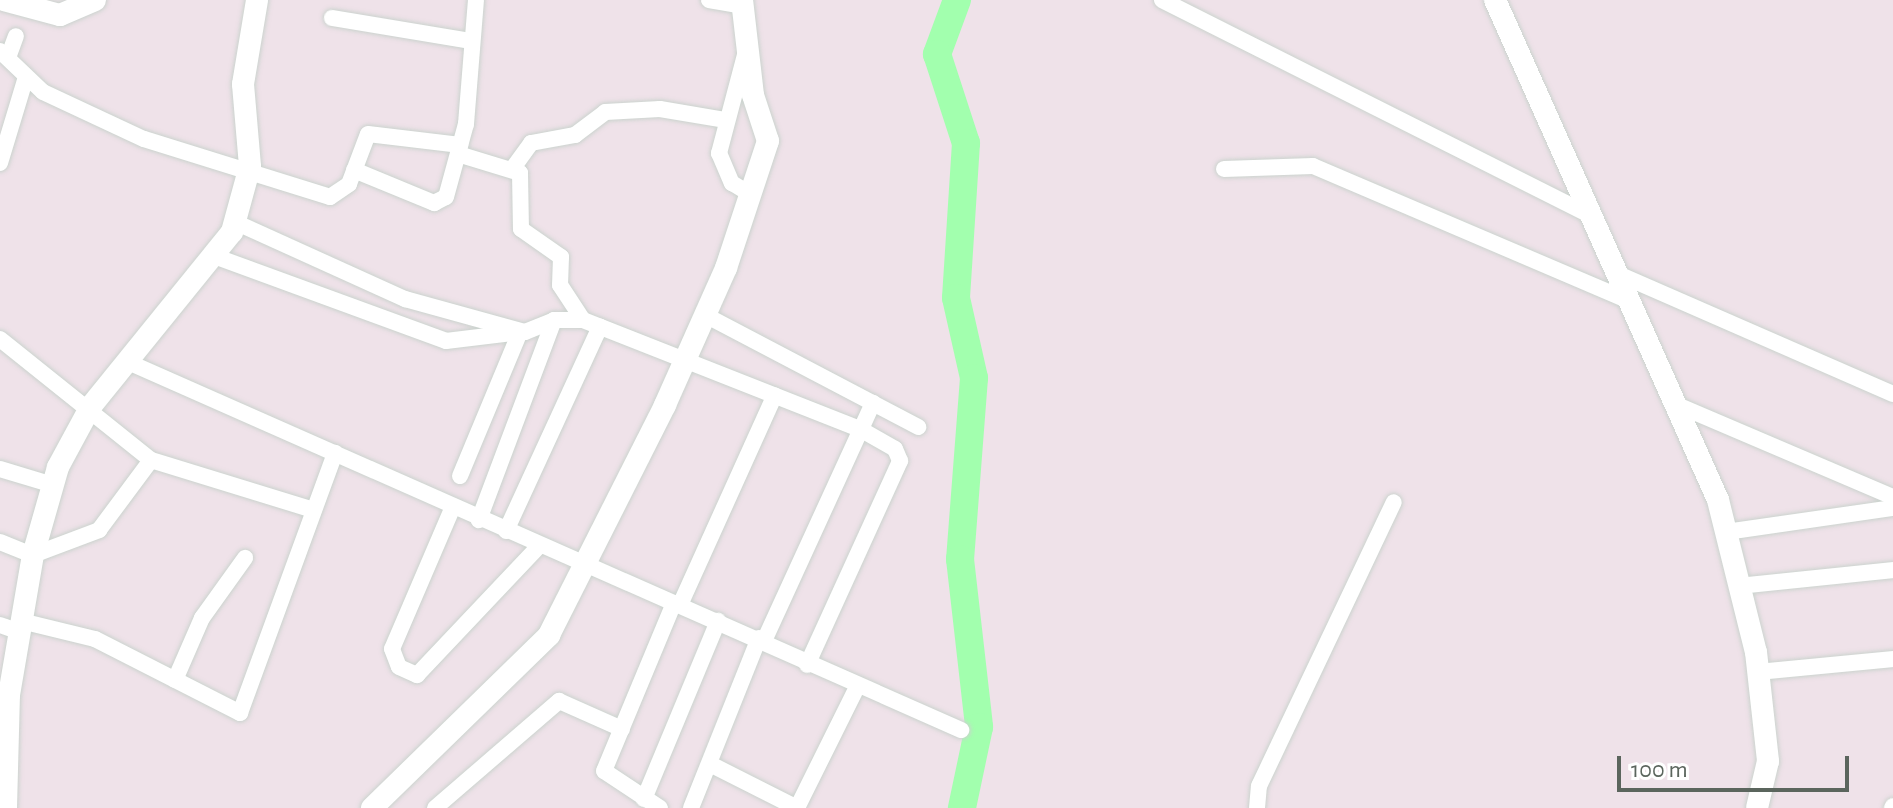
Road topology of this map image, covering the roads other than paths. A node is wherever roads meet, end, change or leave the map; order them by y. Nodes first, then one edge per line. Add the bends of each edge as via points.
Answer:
1 (4, 0) edge
2 (95, 0) edge
3 (257, 0) edge
4 (476, 0) edge
5 (709, 0) edge
6 (1162, 0) edge
7 (1495, 0) edge
8 (742, 3) edge
9 (332, 18) dead end
10 (16, 36) dead end
11 (471, 41) junction
12 (747, 49) junction
13 (4, 53) edge
14 (26, 77) junction
15 (726, 120) junction
16 (459, 150) junction
17 (0, 163) edge
18 (513, 168) junction
19 (1224, 169) dead end
20 (354, 170) junction
21 (249, 172) junction
22 (750, 194) junction
23 (1590, 215) junction
24 (235, 222) junction
25 (214, 256) junction
26 (1616, 273) junction
27 (1627, 300) junction
28 (705, 315) junction
29 (554, 320) junction
30 (583, 320) junction
31 (600, 327) junction
32 (523, 332) junction
33 (0, 339) edge
34 (685, 361) junction
35 (128, 362) junction
36 (1893, 394) edge
37 (775, 395) junction
38 (873, 403) junction
39 (1675, 404) junction
40 (91, 406) junction
41 (918, 427) dead end
42 (860, 429) junction
43 (335, 453) junction
44 (151, 460) junction
45 (0, 469) edge
46 (460, 476) dead end
47 (53, 485) junction
48 (1893, 497) edge
49 (1394, 502) dead end
50 (1893, 508) edge
51 (452, 509) junction
52 (314, 510) junction
53 (479, 520) junction
54 (506, 531) junction
55 (1726, 532) junction
56 (0, 542) edge
57 (539, 546) junction
58 (33, 555) junction
59 (245, 558) dead end
60 (582, 566) junction
61 (1893, 570) edge
62 (1739, 586) junction
63 (677, 604) junction
64 (718, 621) junction
65 (14, 626) edge
66 (761, 640) junction
67 (1893, 659) edge
68 (807, 665) junction
69 (1758, 672) junction
70 (175, 680) junction
71 (856, 689) junction
72 (622, 729) junction
73 (961, 730) dead end
74 (710, 764) junction
75 (2, 779) edge
76 (644, 799) junction
77 (6, 808) edge
78 (372, 808) edge
79 (435, 808) edge
80 (660, 808) edge
81 (691, 808) edge
82 (797, 808) edge
83 (1257, 808) edge
84 (1757, 808) edge

1 - 2 street via 60,15
3 - 21 street via 243,84
4 - 11 street
5 - 8 street
6 - 23 street
7 - 23 street
8 - 12 street
9 - 11 street
10 - 13 street
11 - 16 street
12 - 15 street
12 - 22 street via 768,141
13 - 14 street
14 - 17 street
14 - 21 street via 144,139
15 - 18 street via 660,109 605,112 575,135 531,143
15 - 22 street via 723,171
16 - 18 street
16 - 20 street via 374,132
16 - 20 street via 440,202
18 - 30 street via 522,179 521,229 561,257 560,285
19 - 27 street via 1313,166
20 - 21 street via 342,193 330,197
21 - 24 street
22 - 28 street
23 - 26 street
24 - 25 street
24 - 32 street via 405,299
25 - 32 street via 446,341
25 - 35 street
26 - 27 street
26 - 36 street
27 - 39 street
28 - 34 street
28 - 38 street
29 - 30 street
29 - 32 street
29 - 53 street
30 - 31 street
31 - 34 street
31 - 54 street
32 - 46 street
33 - 40 street
34 - 37 street
34 - 60 street
35 - 40 street
35 - 43 street
37 - 42 street
37 - 63 street
38 - 41 street
38 - 42 street
39 - 48 street
39 - 55 street
40 - 44 street
40 - 47 street
42 - 66 street
42 - 68 street via 895,449 900,461
43 - 51 street
43 - 52 street
44 - 52 street
44 - 58 street via 99,530
45 - 47 street
47 - 58 street
49 - 83 street via 1259,786
50 - 55 street
51 - 53 street
51 - 57 street via 392,649 399,667 417,675
52 - 70 street via 240,713
53 - 54 street
54 - 57 street
55 - 62 street
56 - 58 street
57 - 60 street
58 - 65 street
59 - 70 street via 202,618
60 - 63 street
60 - 78 street via 549,635
61 - 62 street
62 - 69 street
63 - 64 street
63 - 72 street
64 - 66 street
64 - 76 street
65 - 70 street via 95,639
65 - 75 street
66 - 68 street
66 - 74 street
67 - 69 street
68 - 71 street
69 - 84 street via 1768,761
71 - 73 street
71 - 82 street
72 - 76 street via 604,771
72 - 79 street via 559,701
74 - 81 street
74 - 82 street
75 - 77 street
76 - 80 street

